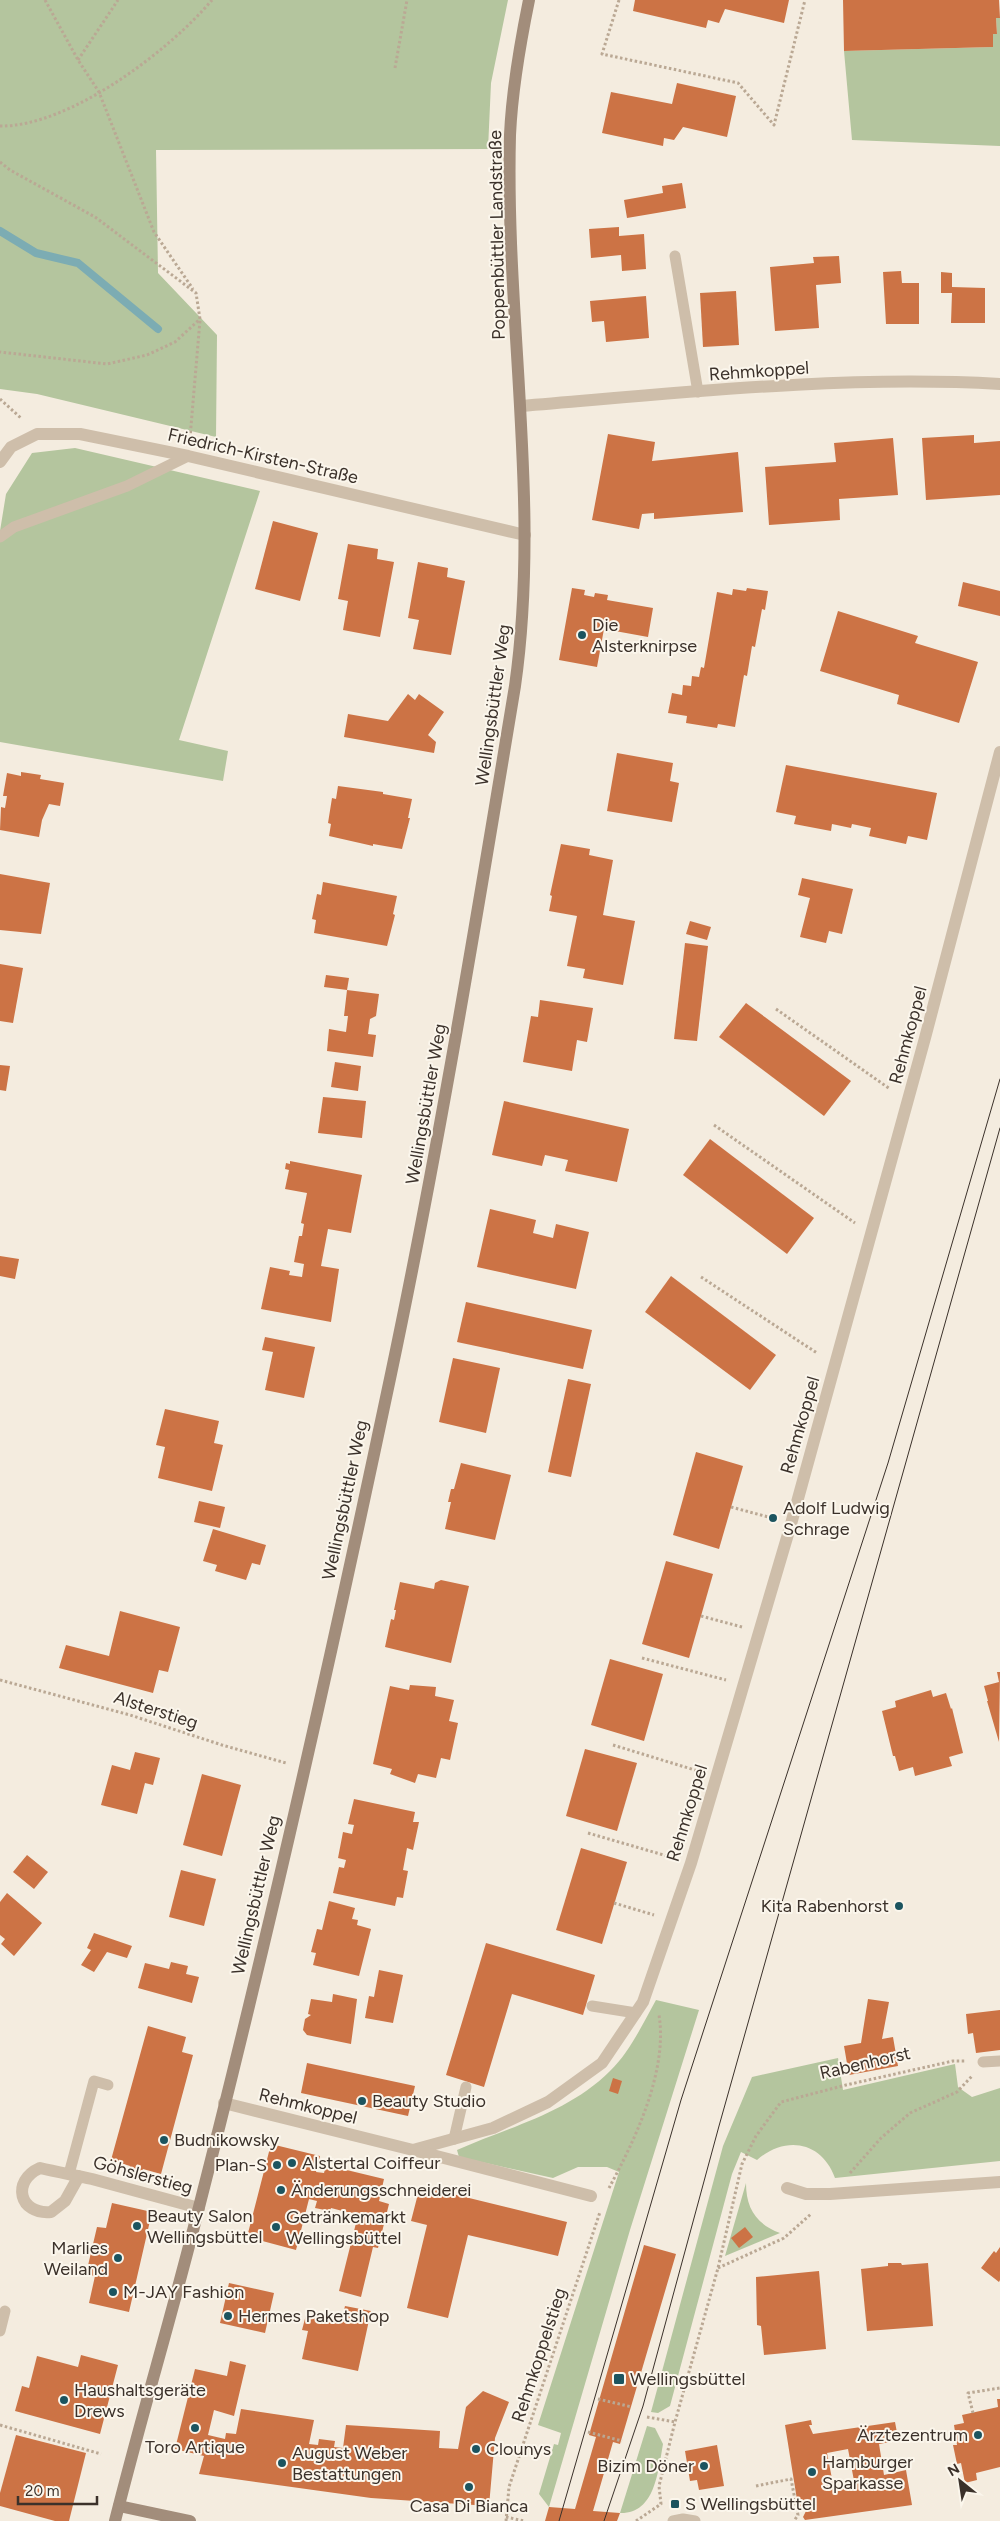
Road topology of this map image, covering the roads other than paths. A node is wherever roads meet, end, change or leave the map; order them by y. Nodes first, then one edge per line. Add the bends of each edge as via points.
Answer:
1 (528, 0) edge
2 (675, 256) dead end
3 (1000, 384) edge
4 (698, 392) junction
5 (521, 406) junction
6 (188, 456) junction
7 (0, 462) edge
8 (525, 471) joint
9 (526, 535) junction
10 (0, 537) edge
11 (1000, 752) edge
12 (592, 2006) dead end
13 (636, 2013) junction
14 (1000, 2061) edge
15 (983, 2062) road end
16 (108, 2085) dead end
17 (466, 2087) dead end
18 (224, 2103) junction
19 (454, 2139) junction
20 (413, 2150) junction
21 (74, 2175) joint
22 (1000, 2182) edge
23 (787, 2188) dead end
24 (591, 2196) dead end
25 (199, 2208) junction
26 (5, 2311) dead end
27 (0, 2331) edge
28 (118, 2506) junction
29 (114, 2521) edge
30 (190, 2521) edge
31 (672, 2521) edge
32 (695, 2521) edge

1 - 5 main road, Poppenbüttler Landstraße via 510,133 512,257
2 - 4 lane
3 - 4 street, Rehmkoppel via 940,381 824,384
4 - 5 street, Rehmkoppel
5 - 8 main road, Poppenbüttler Landstraße
6 - 7 street, Friedrich-Kirsten-Straße via 80,434 37,434 12,447
6 - 9 street, Friedrich-Kirsten-Straße
6 - 10 lane via 127,486 14,527
8 - 9 main road, Wellingsbüttler Weg
9 - 18 main road, Wellingsbüttler Weg via 525,602 516,678 435,1154 391,1374 304,1767
11 - 13 street, Rehmkoppel via 791,1524 691,1863 648,1989
12 - 13 lane
13 - 19 street, Rehmkoppel via 602,2063 548,2102 493,2128
14 - 15 lane
16 - 21 lane via 94,2081
17 - 19 lane
18 - 20 street, Rehmkoppel
18 - 25 main road, Wellingsbüttler Weg
19 - 20 street, Rehmkoppel
20 - 24 street, Rehmkoppel
21 - 25 street, Göhslerstieg
22 - 23 street via 830,2194 806,2194
25 - 28 main road, Wellingsbüttler Weg
26 - 27 lane
28 - 29 main road, Wellingsbüttler Weg
28 - 30 main road
31 - 32 lane

